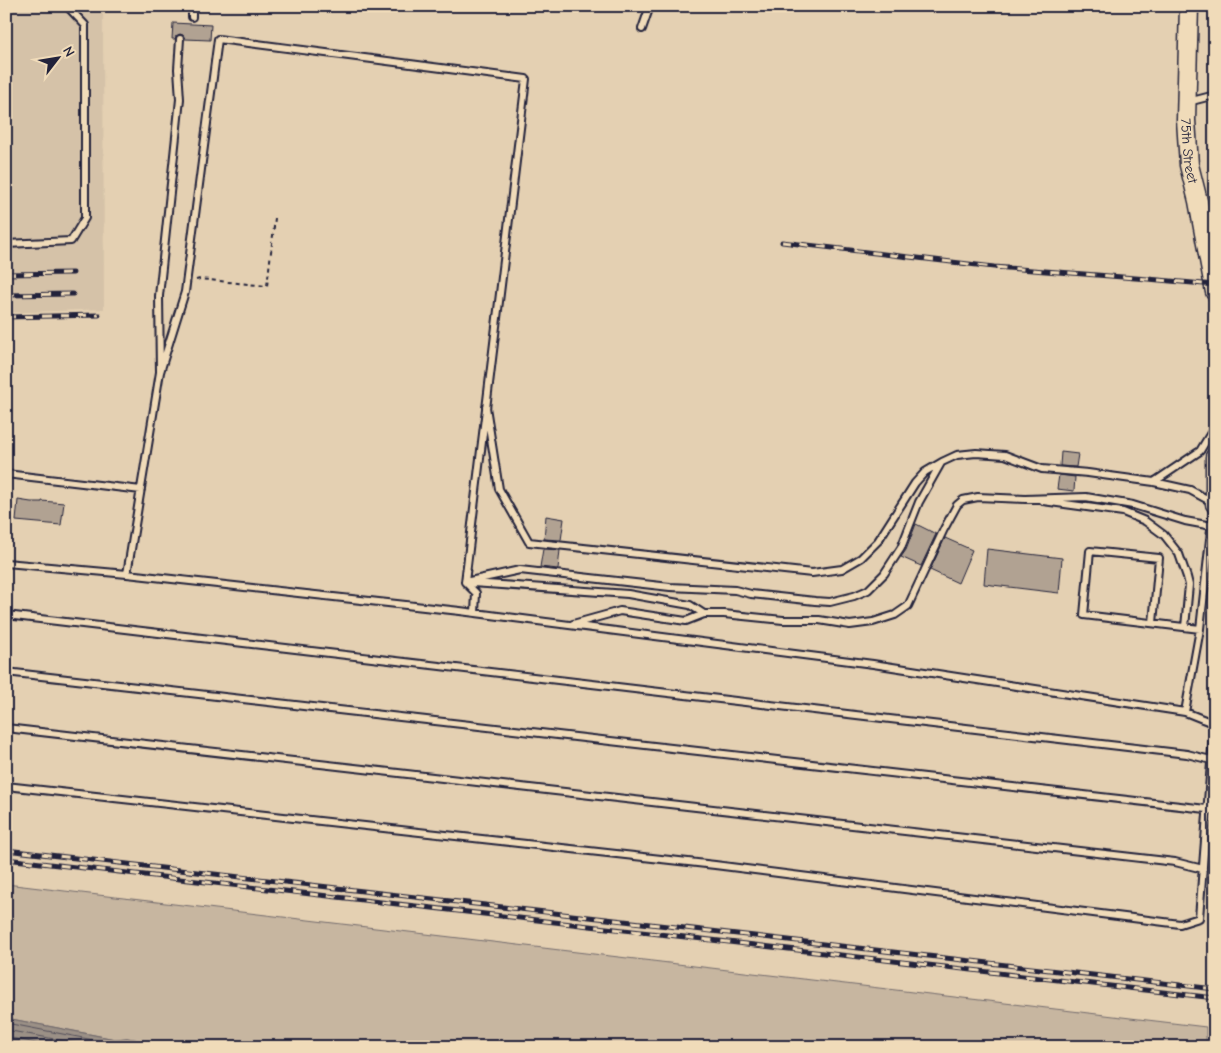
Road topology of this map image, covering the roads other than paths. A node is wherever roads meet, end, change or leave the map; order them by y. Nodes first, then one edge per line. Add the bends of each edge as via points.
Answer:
1 (67, 6) edge
2 (192, 6) edge
3 (650, 6) edge
4 (1189, 6) edge
5 (192, 17) dead end
6 (642, 29) dead end
7 (180, 39) dead end
8 (1215, 95) edge
9 (1187, 102) junction
10 (6, 244) edge
11 (1215, 292) edge
12 (160, 372) junction
13 (486, 407) junction
14 (1215, 426) edge
15 (1215, 457) edge
16 (942, 462) junction
17 (6, 474) edge
18 (1154, 482) junction
19 (141, 490) junction
20 (1025, 499) junction
21 (1214, 504) edge
22 (1212, 526) junction
23 (6, 563) edge
24 (127, 574) junction
25 (465, 582) junction
26 (475, 613) junction
27 (704, 614) junction
28 (6, 615) edge
29 (1153, 623) junction
30 (570, 625) junction
31 (1185, 627) junction
32 (1200, 629) junction
33 (6, 672) edge
34 (1185, 712) junction
35 (1214, 724) edge
36 (6, 728) edge
37 (1211, 760) junction
38 (6, 786) edge
39 (1207, 810) junction
40 (1215, 810) edge
41 (1203, 869) junction

1 - 10 lane via 85,26 85,218 71,241
2 - 5 lane
3 - 6 lane
4 - 9 street, 75th Street
7 - 12 lane via 180,99 159,296
8 - 9 lane
9 - 11 street, 75th Street via 1189,165
12 - 13 lane via 185,292 218,39 526,79
12 - 19 lane
13 - 16 lane via 499,489 529,542 812,573 842,569 861,558 878,541 915,483 925,472
13 - 25 lane
14 - 18 lane via 1200,451
15 - 21 street
16 - 18 lane via 958,455 976,453 1005,455 1042,469
16 - 25 lane via 919,502 901,548 884,574 868,590 854,596 830,602 815,601 735,590 670,587 520,570
17 - 19 lane
18 - 21 lane via 1190,490
19 - 24 lane
20 - 22 lane via 1086,497 1132,505
20 - 27 lane via 978,497 963,500 957,505 908,606 895,615 850,625 819,620
20 - 31 lane via 1123,512 1164,535 1179,554 1189,585
21 - 22 lane
22 - 32 lane
23 - 24 lane
24 - 26 lane
25 - 26 lane via 476,593
25 - 27 lane via 628,594 690,605
26 - 30 lane
27 - 30 lane via 686,621 620,611
28 - 37 lane via 1188,754
29 - 29 lane via 1084,615 1090,551 1160,558
29 - 31 lane
30 - 34 lane via 873,664
31 - 32 lane
32 - 34 lane
33 - 39 lane
34 - 35 lane
35 - 37 lane
36 - 41 lane via 1175,862
37 - 39 lane
38 - 41 lane via 715,865 1180,924 1199,918
39 - 40 lane
39 - 41 lane

